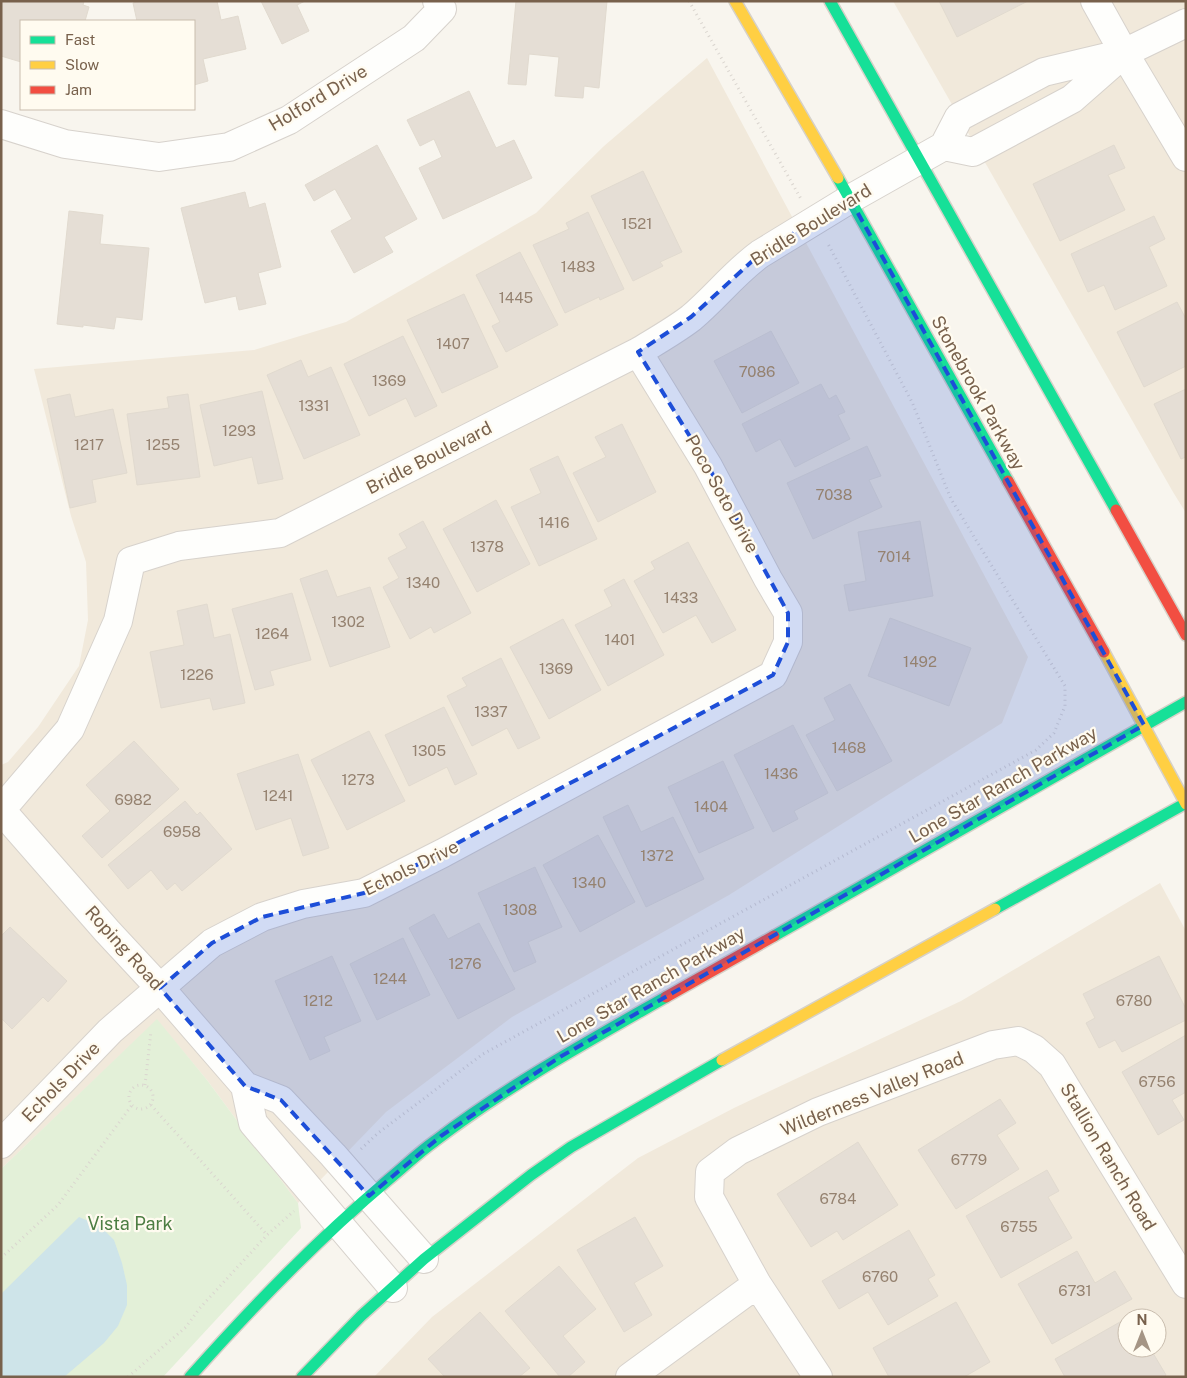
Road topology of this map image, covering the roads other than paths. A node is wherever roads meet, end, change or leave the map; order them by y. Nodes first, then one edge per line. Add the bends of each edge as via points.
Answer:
1 (735, 1) edge
2 (830, 1) edge
3 (1095, 1) edge
4 (439, 5) edge
5 (1186, 23) edge
6 (1124, 53) junction
7 (1, 124) edge
8 (944, 146) junction
9 (1186, 157) edge
10 (919, 160) junction
11 (850, 199) junction
12 (638, 352) junction
13 (1186, 634) edge
14 (788, 642) joint
15 (1186, 702) edge
16 (1144, 725) junction
17 (1186, 803) edge
18 (1, 810) edge
19 (160, 988) junction
20 (1018, 1041) joint
21 (245, 1086) junction
22 (1, 1144) edge
23 (369, 1196) junction
24 (339, 1223) junction
25 (424, 1259) junction
26 (757, 1284) junction
27 (1186, 1284) edge
28 (392, 1288) junction
29 (190, 1377) edge
30 (302, 1377) edge
31 (630, 1377) edge
32 (818, 1377) edge

1 - 11 main road, Stonebrook Parkway
2 - 10 main road
3 - 6 street
4 - 7 street, Holford Drive via 414,38 289,120 229,147 159,156 65,144
5 - 6 street
6 - 8 street via 1044,72 959,117
6 - 8 street via 1072,99 973,152
6 - 9 street
8 - 10 street, Bridle Boulevard
10 - 11 street, Bridle Boulevard
10 - 13 main road
11 - 12 street, Bridle Boulevard via 746,264 691,318
11 - 16 main road, Stonebrook Parkway
12 - 14 street, Poco Soto Drive via 708,466 788,613
12 - 18 street, Bridle Boulevard via 280,533 179,546 131,561 118,621 70,729
14 - 19 street, Echols Drive via 774,675 443,854 364,893 303,904 262,917 212,943
15 - 16 main road, Lone Star Ranch Parkway
16 - 17 main road, Stonebrook Parkway
16 - 23 main road, Lone Star Ranch Parkway via 560,1057 441,1136
17 - 25 main road via 571,1147
18 - 19 street, Roping Road
19 - 21 street, Roping Road
19 - 22 street, Echols Drive via 110,1031
20 - 26 street, Wilderness Valley Road via 993,1045 818,1112 738,1151 710,1172 709,1197
20 - 27 street, Stallion Ranch Road via 1034,1049 1052,1065
21 - 23 street, Roping Road via 281,1100
21 - 24 street, Roping Road via 253,1124
23 - 24 main road, Lone Star Ranch Parkway
23 - 25 street, Roping Road
24 - 28 street, Roping Road
24 - 29 main road, Lone Star Ranch Parkway via 284,1275
25 - 28 main road
26 - 31 street
26 - 32 street
28 - 30 main road

